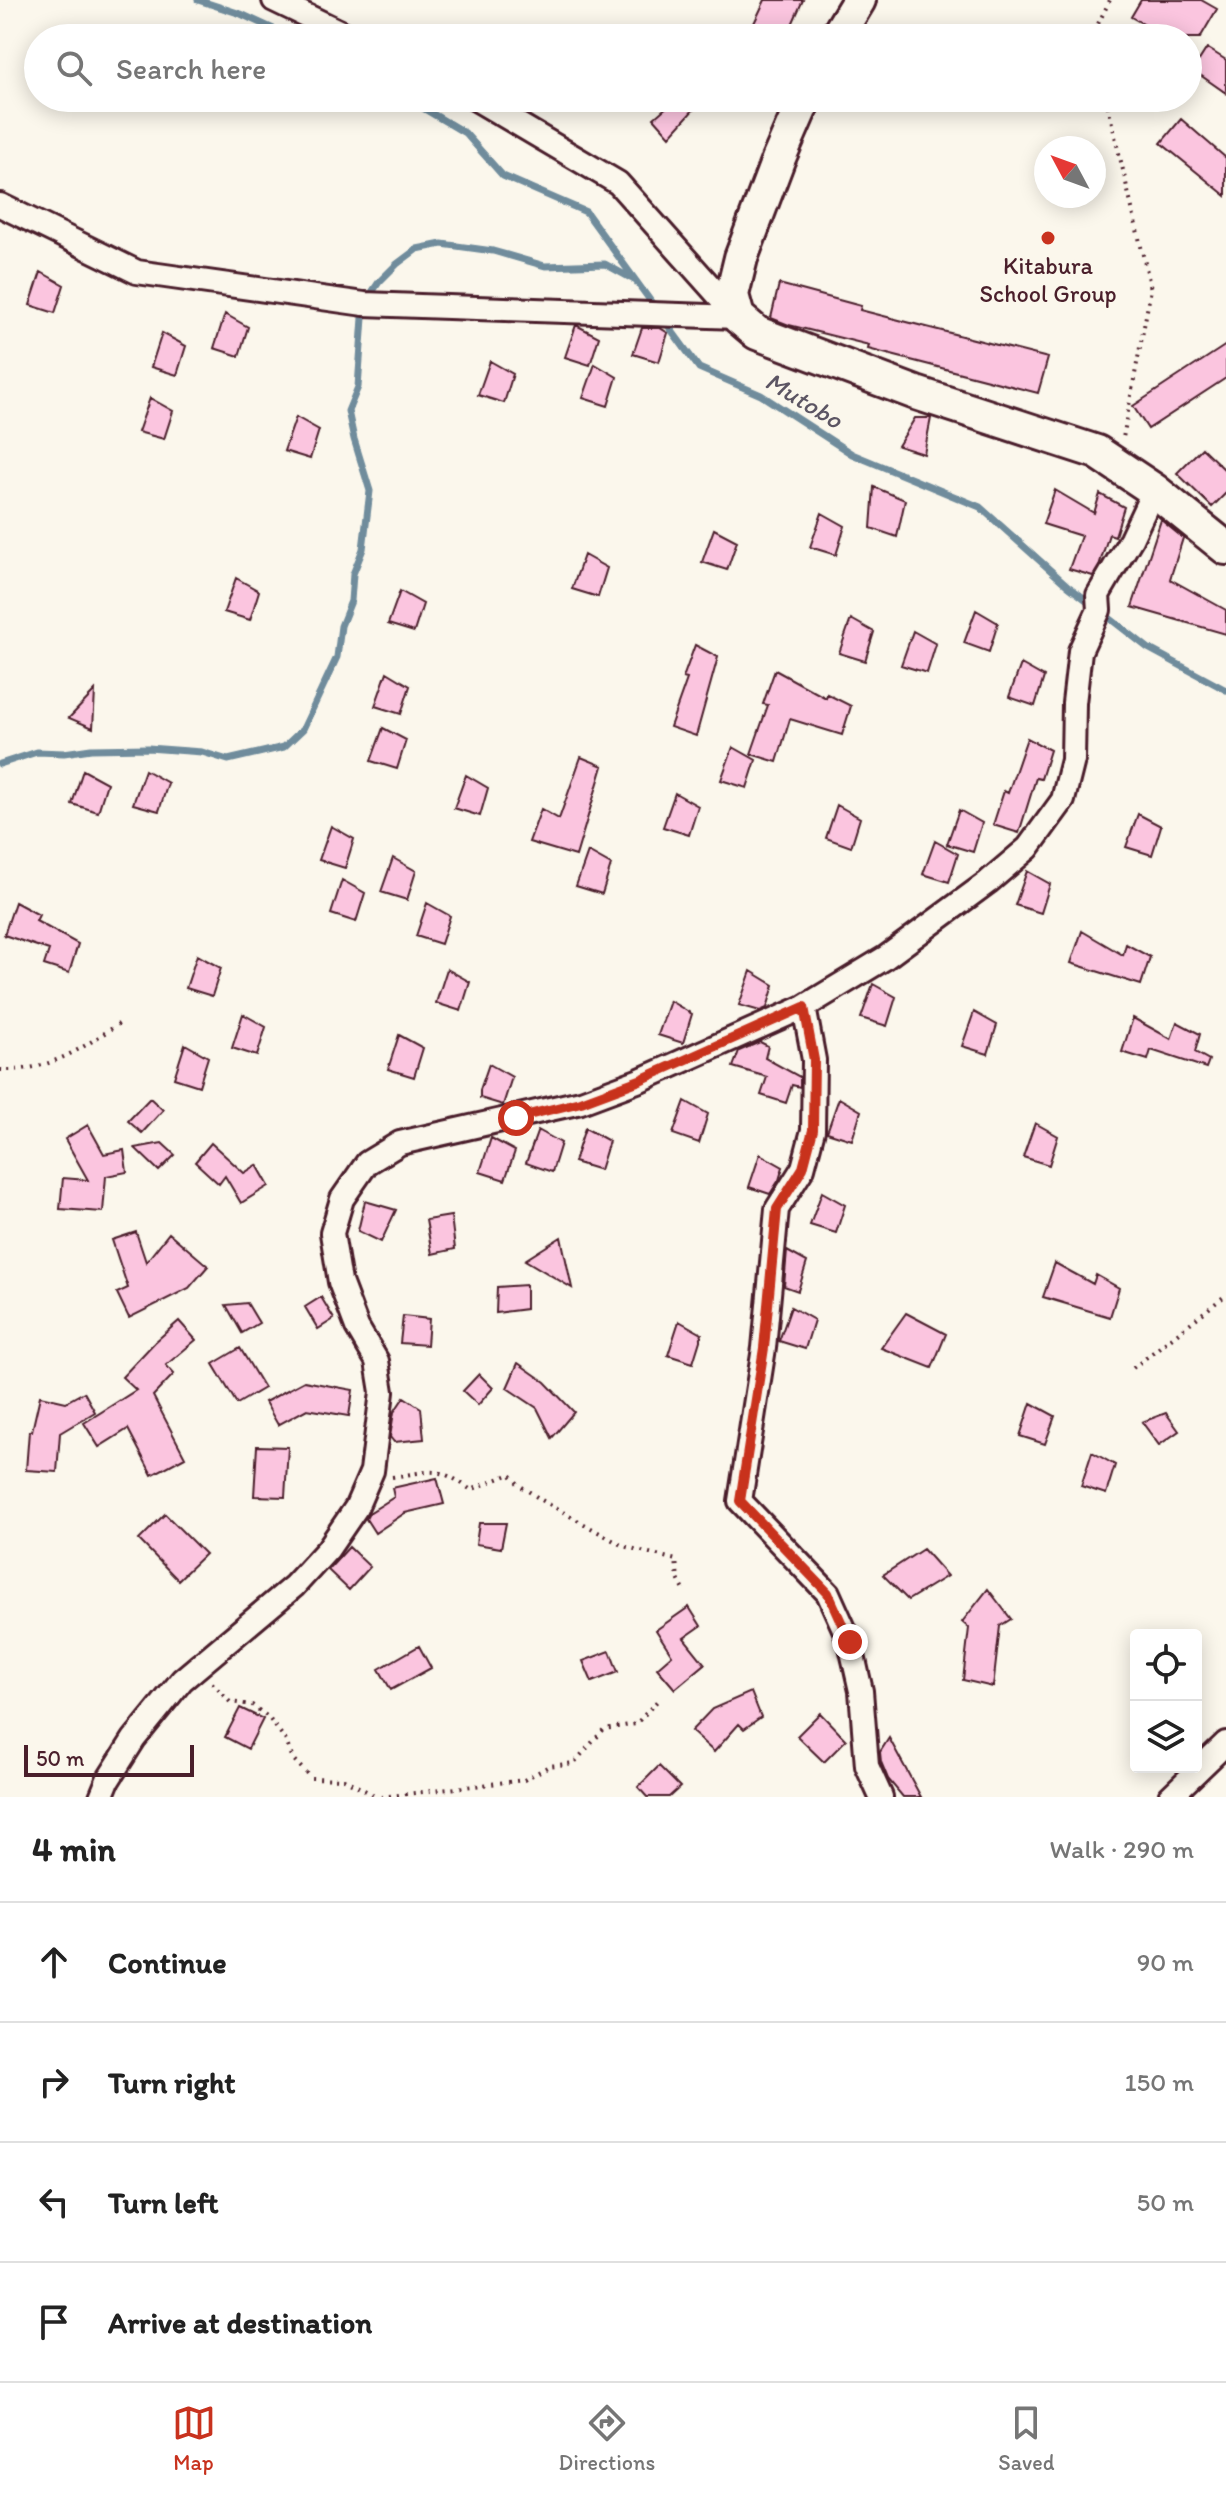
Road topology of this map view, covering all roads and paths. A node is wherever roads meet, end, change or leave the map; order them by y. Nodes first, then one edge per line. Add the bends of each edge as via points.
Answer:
1 (274, 0) edge
2 (859, 0) edge
3 (1110, 0) edge
4 (324, 24) edge
5 (844, 24) edge
6 (1098, 24) edge
7 (498, 112) edge
8 (799, 112) edge
9 (1109, 112) edge
10 (0, 205) edge
11 (738, 317) junction
12 (1097, 452) junction
13 (1154, 490) junction
14 (1226, 548) edge
15 (804, 1007) junction
16 (123, 1021) dead end
17 (0, 1070) edge
18 (1226, 1295) edge
19 (1133, 1368) dead end
20 (367, 1484) junction
21 (685, 1592) dead end
22 (195, 1669) junction
23 (658, 1700) dead end
24 (1226, 1743) edge
25 (101, 1797) edge
26 (379, 1797) edge
27 (881, 1797) edge
28 (1170, 1797) edge

1 - 4 street
2 - 5 main road
3 - 6 path
7 - 11 street via 618,183
8 - 11 main road via 741,258 732,295
9 - 12 path via 1151,289 1122,440
10 - 11 street via 137,272 364,304
11 - 12 main road via 757,333 887,382
12 - 13 main road
13 - 14 main road
13 - 15 street via 1098,595 1099,610 1080,651 1073,760 1063,800 1028,848 988,882 885,958
15 - 20 street via 581,1102 400,1143 367,1163 342,1199 332,1233 340,1282 377,1361 382,1392
15 - 27 street via 814,1060 813,1130 803,1168 777,1209 764,1348 740,1501 828,1593 850,1642 861,1691 867,1766
16 - 17 path via 65,1059
18 - 19 path
20 - 21 path via 433,1470 471,1490 510,1474 540,1499 623,1546 676,1560
20 - 22 street via 328,1549 294,1586
22 - 25 street via 134,1739
22 - 26 path via 230,1702 252,1705 268,1717 311,1778 344,1779
23 - 26 path via 636,1724 604,1729 574,1763 549,1766 524,1780
24 - 28 street

